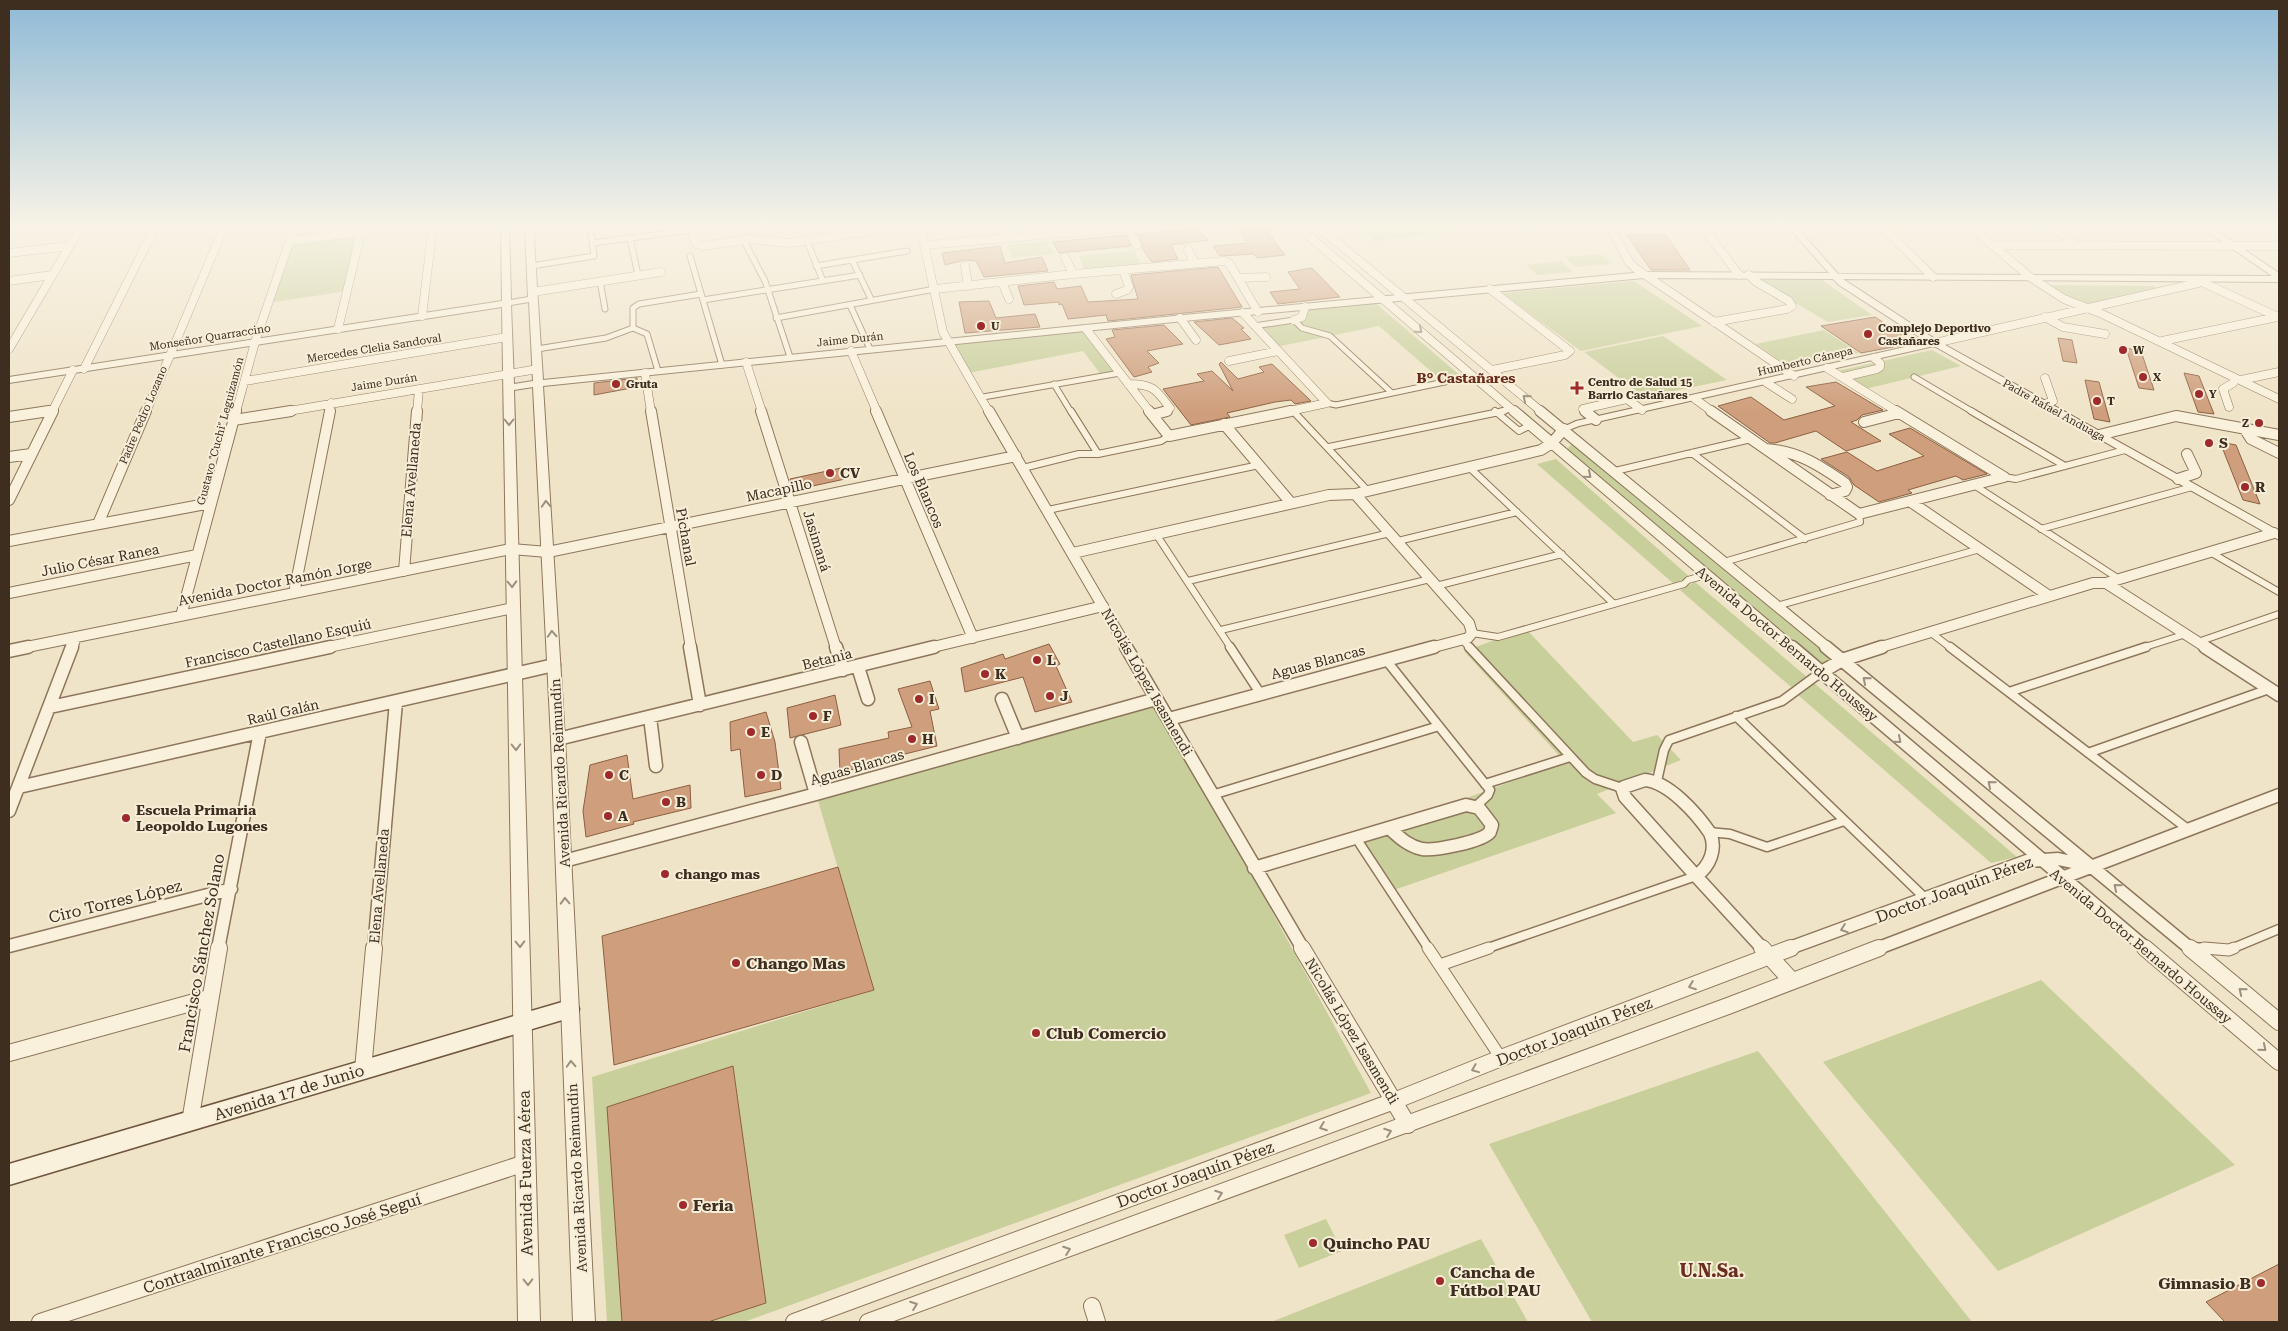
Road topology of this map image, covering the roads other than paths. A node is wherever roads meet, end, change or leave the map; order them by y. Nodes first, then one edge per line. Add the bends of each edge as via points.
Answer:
1 (45, 287) edge
2 (125, 287) edge
3 (200, 287) edge
4 (275, 287) edge
5 (348, 287) edge
6 (425, 287) edge
7 (506, 287) edge
8 (532, 287) edge
9 (571, 287) edge
10 (601, 287) edge
11 (699, 287) edge
12 (766, 287) edge
13 (785, 287) edge
14 (866, 287) edge
15 (956, 287) edge
16 (1004, 287) edge
17 (1129, 287) edge
18 (1244, 287) edge
19 (1368, 287) edge
20 (1390, 287) edge
21 (1485, 287) edge
22 (1520, 287) edge
23 (1662, 287) edge
24 (1765, 287) edge
25 (1847, 287) edge
26 (2047, 287) edge
27 (2189, 287) edge
28 (2210, 287) edge
29 (935, 289) junction
30 (767, 290) junction
31 (1490, 290) junction
32 (1116, 294) dead end
33 (533, 295) junction
34 (1401, 296) junction
35 (702, 297) junction
36 (1380, 297) junction
37 (1009, 298) dead end
38 (871, 299) junction
39 (506, 303) junction
40 (850, 305) junction
41 (1305, 307) junction
42 (605, 309) dead end
43 (2086, 309) junction
44 (1256, 310) junction
45 (1243, 313) junction
46 (422, 316) junction
47 (1194, 317) junction
48 (2044, 317) junction
49 (2278, 317) edge
50 (776, 318) junction
51 (1180, 318) junction
52 (1294, 320) junction
53 (1714, 322) junction
54 (1254, 326) junction
55 (633, 328) junction
56 (1086, 329) junction
57 (338, 330) junction
58 (2105, 334) dead end
59 (507, 337) junction
60 (1196, 340) dead end
61 (256, 342) junction
62 (950, 342) junction
63 (2162, 342) junction
64 (1935, 343) junction
65 (9, 349) edge
66 (537, 349) junction
67 (870, 349) junction
68 (851, 351) junction
69 (1278, 351) junction
70 (171, 356) junction
71 (790, 358) junction
72 (1874, 358) junction
73 (1229, 361) dead end
74 (746, 362) junction
75 (722, 365) junction
76 (1827, 368) junction
77 (84, 369) junction
78 (538, 369) junction
79 (73, 370) junction
80 (1492, 370) junction
81 (658, 371) junction
82 (1120, 372) junction
83 (2279, 372) edge
84 (509, 373) junction
85 (644, 373) junction
86 (1794, 376) junction
87 (1914, 377) dead end
88 (1843, 378) junction
89 (2045, 378) dead end
90 (9, 380) edge
91 (245, 381) junction
92 (1449, 381) dead end
93 (1767, 382) junction
94 (2237, 382) junction
95 (539, 383) junction
96 (1054, 384) junction
97 (1128, 384) junction
98 (509, 388) junction
99 (419, 389) junction
100 (1392, 393) junction
101 (983, 397) junction
102 (1695, 399) junction
103 (1792, 399) dead end
104 (2279, 399) edge
105 (331, 403) junction
106 (1327, 403) junction
107 (2045, 404) junction
108 (2279, 406) edge
109 (2228, 407) dead end
110 (1511, 409) junction
111 (52, 410) junction
112 (1293, 410) junction
113 (1642, 410) junction
114 (1495, 411) junction
115 (1899, 413) junction
116 (1152, 415) junction
117 (9, 417) edge
118 (234, 420) junction
119 (1552, 420) junction
120 (1596, 420) junction
121 (1864, 422) dead end
122 (1224, 424) junction
123 (1531, 425) junction
124 (2244, 428) junction
125 (1564, 429) junction
126 (2279, 434) edge
127 (2099, 435) junction
128 (1169, 436) junction
129 (1751, 439) junction
130 (1552, 443) junction
131 (1329, 447) junction
132 (1766, 449) junction
133 (2125, 450) junction
134 (2279, 452) edge
135 (1692, 453) junction
136 (31, 454) junction
137 (1098, 454) junction
138 (2187, 454) dead end
139 (1016, 456) junction
140 (9, 457) edge
141 (1259, 465) junction
142 (2065, 466) junction
143 (1023, 468) junction
144 (1470, 468) junction
145 (1615, 471) junction
146 (2004, 477) junction
147 (904, 479) junction
148 (2178, 479) junction
149 (1974, 485) junction
150 (2192, 487) junction
151 (1368, 491) junction
152 (1355, 494) junction
153 (1830, 495) junction
154 (9, 500) edge
155 (790, 501) junction
156 (1911, 502) junction
157 (211, 503) junction
158 (1291, 503) junction
159 (1048, 510) junction
160 (1517, 512) junction
161 (1858, 514) junction
162 (98, 524) junction
163 (670, 528) junction
164 (2041, 529) junction
165 (1156, 534) junction
166 (2276, 534) edge
167 (1394, 537) junction
168 (1805, 539) junction
169 (9, 541) edge
170 (510, 549) junction
171 (1980, 549) junction
172 (548, 552) junction
173 (2210, 552) junction
174 (1073, 553) junction
175 (1562, 554) junction
176 (197, 555) junction
177 (1724, 562) junction
178 (404, 571) junction
179 (1706, 575) junction
180 (2119, 579) junction
181 (1188, 581) junction
182 (1433, 582) junction
183 (2106, 583) junction
184 (2279, 592) edge
185 (9, 593) edge
186 (294, 593) junction
187 (2049, 596) junction
188 (1614, 604) junction
189 (1103, 606) junction
190 (1776, 606) junction
191 (512, 608) junction
192 (2279, 614) edge
193 (181, 616) junction
194 (1221, 630) junction
195 (1930, 632) junction
196 (1472, 633) junction
197 (2186, 634) junction
198 (76, 637) junction
199 (973, 638) junction
200 (1462, 640) junction
201 (2198, 642) junction
202 (9, 651) edge
203 (1386, 660) junction
204 (1842, 660) junction
205 (554, 665) junction
206 (858, 667) junction
207 (843, 670) junction
208 (514, 673) junction
209 (1820, 673) junction
210 (2269, 689) junction
211 (2009, 692) junction
212 (1260, 693) junction
213 (2279, 696) edge
214 (868, 699) dead end
215 (1002, 699) dead end
216 (1156, 699) junction
217 (396, 702) junction
218 (700, 705) junction
219 (50, 707) junction
220 (1736, 716) junction
221 (650, 717) junction
222 (1170, 719) junction
223 (1439, 726) junction
224 (260, 732) junction
225 (1018, 738) junction
226 (558, 739) junction
227 (801, 742) dead end
228 (2088, 752) junction
229 (1570, 757) junction
230 (656, 766) dead end
231 (1657, 781) junction
232 (1485, 784) junction
233 (19, 787) junction
234 (1622, 788) junction
235 (816, 794) junction
236 (1212, 795) junction
237 (2279, 795) edge
238 (1476, 806) junction
239 (9, 812) edge
240 (1844, 821) junction
241 (1389, 828) junction
242 (2189, 830) junction
243 (1709, 832) junction
244 (1356, 838) junction
245 (2038, 859) junction
246 (564, 861) junction
247 (2090, 866) junction
248 (1254, 868) junction
249 (1696, 876) junction
250 (2062, 879) junction
251 (231, 890) junction
252 (1926, 899) junction
253 (2279, 929) edge
254 (9, 946) edge
255 (2188, 947) junction
256 (1769, 956) junction
257 (1440, 965) junction
258 (1792, 981) junction
259 (210, 998) junction
260 (569, 1009) junction
261 (2279, 1022) edge
262 (521, 1023) junction
263 (9, 1053) edge
264 (1501, 1058) junction
265 (2279, 1062) edge
266 (363, 1070) junction
267 (1394, 1101) junction
268 (190, 1122) junction
269 (1408, 1125) junction
270 (525, 1163) junction
271 (9, 1175) edge
272 (40, 1322) edge
273 (529, 1322) edge
274 (584, 1322) edge
275 (794, 1322) edge
276 (868, 1322) edge

1 - 65 street
2 - 77 street
3 - 70 street, Padre Pedro Lozano
4 - 61 street, Gustavo "Cuchi" Leguizamón
5 - 57 street
6 - 46 street
7 - 39 street
8 - 33 street, Avenida Ricardo Reimundín
9 - 33 street
10 - 42 street
11 - 35 street
12 - 30 street
13 - 30 street
14 - 38 street
15 - 29 street
16 - 37 street
17 - 32 street
18 - 44 street
19 - 36 street, Avenida Doctor Bernardo Houssay
20 - 34 street, Avenida Doctor Bernardo Houssay
21 - 34 street, Jaime Durán
22 - 31 street, Jaime Durán
23 - 53 street
24 - 53 street via 1792,306
25 - 64 street, Padre Rafael Anduaga
26 - 43 street
27 - 43 street, Humberto Cánepa
28 - 49 street
29 - 38 street
29 - 62 street, Nicolás López Isasmendi via 943,332
30 - 35 street
30 - 50 street
31 - 34 street, Jaime Durán
31 - 80 street via 1570,351 1565,355
33 - 39 street, Monseñor Quarraccino
33 - 66 street, Avenida Ricardo Reimundín
34 - 36 street, Jaime Durán
34 - 80 street, Avenida Doctor Bernardo Houssay
35 - 55 street via 635,306
35 - 75 street
36 - 41 street, Jaime Durán
36 - 44 street, Jaime Durán
36 -> 110 street, Avenida Doctor Bernardo Houssay
38 - 40 street
39 - 46 street, Monseñor Quarraccino
39 - 59 street
40 - 50 street
40 - 67 street
41 - 44 street, Jaime Durán
41 - 52 street via 1302,317
43 - 48 street, Humberto Cánepa
43 - 63 street via 2100,312
43 - 94 street
44 - 45 street, Jaime Durán
44 - 47 street, Jaime Durán
45 - 47 street, Jaime Durán
45 - 54 street
46 - 57 street, Monseñor Quarraccino
47 - 51 street, Jaime Durán
48 - 58 street via 2063,327
48 - 64 street, Humberto Cánepa
49 - 63 street
50 - 71 street
51 - 56 street, Jaime Durán
51 - 60 street
52 - 54 street
52 - 100 street via 1302,328 1332,337
53 - 86 street
54 - 69 street
55 - 66 street via 606,338
55 - 81 street via 647,334
56 - 62 street, Jaime Durán
56 - 82 street
57 - 61 street, Monseñor Quarraccino
59 - 84 street
59 - 91 street, Mercedes Clelia Sandoval
61 - 70 street, Monseñor Quarraccino
61 - 91 street, Gustavo "Cuchi" Leguizamón
62 - 67 street, Jaime Durán
62 - 101 street, Nicolás López Isasmendi
63 - 94 street
64 - 72 street, Humberto Cánepa
64 - 107 street, Padre Rafael Anduaga
66 - 78 street, Avenida Ricardo Reimundín
67 - 68 street, Jaime Durán
68 - 71 street, Jaime Durán
68 - 147 street, Los Blancos
69 - 73 street
69 - 106 street
70 - 77 street, Monseñor Quarraccino
70 - 162 street, Padre Pedro Lozano via 166,360
71 - 74 street, Jaime Durán
72 - 76 street, Humberto Cánepa
72 - 88 street via 1880,362 1880,368
74 - 75 street, Jaime Durán
74 - 155 street, Jasimaná
75 - 81 street, Jaime Durán
76 - 86 street, Humberto Cánepa
76 - 88 street
77 - 79 street, Monseñor Quarraccino
78 - 84 street, Jaime Durán
78 - 95 street, Avenida Ricardo Reimundín
79 - 90 street, Monseñor Quarraccino
79 - 111 street
119 -> 80 street, Avenida Doctor Bernardo Houssay
81 - 85 street, Jaime Durán
82 - 96 street
82 - 97 street
83 - 94 street
84 - 98 street
84 - 99 street, Jaime Durán
85 - 95 street, Jaime Durán
85 - 163 street, Pichanal
86 - 93 street, Humberto Cánepa
87 - 142 street
88 - 115 street
89 - 107 street via 2053,401
91 - 118 street, Gustavo "Cuchi" Leguizamón
92 - 100 street
93 - 102 street, Humberto Cánepa
93 - 103 street
94 - 104 street
94 - 108 street
94 - 109 street via 2223,390
95 - 98 street, Jaime Durán
172 -> 95 street, Avenida Ricardo Reimundín
96 - 101 street
96 - 137 street
97 - 116 street
97 - 116 street via 1147,383 1170,408
98 -> 170 street
99 - 105 street, Jaime Durán
99 - 178 street, Elena Avellaneda
100 - 106 street via 1336,405
101 - 139 street, Nicolás López Isasmendi
102 - 113 street, Humberto Cánepa
102 - 129 street
105 - 118 street, Jaime Durán
105 - 186 street
106 - 112 street
107 - 127 street, Padre Rafael Anduaga
110 - 114 street
110 - 123 street, Avenida Doctor Bernardo Houssay
111 - 117 street
111 - 136 street
112 - 122 street
112 - 131 street
113 - 120 street, Humberto Cánepa
113 - 120 street via 1628,399 1583,409
114 - 123 street via 1519,431
114 - 131 street
115 - 121 street
115 - 146 street
116 - 128 street
118 - 157 street, Gustavo "Cuchi" Leguizamón
119 - 123 street
119 - 125 street, Avenida Doctor Bernardo Houssay
120 - 125 street, Humberto Cánepa
122 - 128 street
122 - 141 street
123 - 130 street, Avenida Doctor Bernardo Houssay
124 - 126 street
124 - 127 street via 2176,416
124 - 134 street via 2251,439
125 - 130 street
125 - 145 street, Avenida Doctor Bernardo Houssay
127 - 133 street, Padre Rafael Anduaga
128 - 137 street via 1162,442
129 - 132 street
129 - 135 street
130 - 144 street via 1541,450
130 -> 179 street, Avenida Doctor Bernardo Houssay
131 - 151 street
132 - 153 street
132 - 153 street via 1788,450 1804,456 1845,483 1845,491
133 - 142 street
133 - 148 street, Padre Rafael Anduaga
135 - 145 street
135 - 168 street
136 - 140 street
136 - 154 street
137 - 143 street via 1079,454
138 - 148 street via 2196,473
139 - 143 street, Nicolás López Isasmendi
139 - 147 street, Macapillo
141 - 158 street
141 - 159 street
142 - 146 street via 2016,479
143 - 159 street, Nicolás López Isasmendi
144 - 151 street
144 - 160 street
145 - 177 street, Avenida Doctor Bernardo Houssay
146 - 149 street
147 - 155 street, Macapillo
147 - 199 street, Los Blancos
148 - 150 street, Padre Rafael Anduaga
149 - 156 street
149 - 164 street
150 - 164 street
150 - 166 street, Padre Rafael Anduaga
151 - 152 street
152 - 158 street
152 - 167 street
153 - 161 street
155 - 163 street, Macapillo
155 - 207 street, Jasimaná
156 - 161 street
156 - 171 street
157 - 162 street
157 - 176 street, Gustavo "Cuchi" Leguizamón
158 - 165 street
159 - 174 street, Nicolás López Isasmendi
160 - 167 street
160 - 175 street
161 - 168 street via 1860,522
162 - 169 street
163 - 172 street, Macapillo
163 - 218 street, Pichanal
164 - 180 street
165 - 174 street
165 - 181 street
166 - 173 street
167 - 181 street
167 - 182 street
168 - 177 street
170 - 172 street, Avenida Doctor Ramón Jorge
170 - 178 street, Avenida Doctor Ramón Jorge
170 -> 191 street
171 - 187 street
171 - 190 street
205 -> 172 street, Avenida Ricardo Reimundín
173 - 180 street
173 - 184 street
174 - 189 street, Nicolás López Isasmendi
175 - 182 street
175 - 188 street
176 - 185 street, Julio César Ranea
176 - 193 street, Gustavo "Cuchi" Leguizamón
177 - 190 street, Avenida Doctor Bernardo Houssay
178 - 186 street, Avenida Doctor Ramón Jorge
179 - 188 street
179 - 209 street, Avenida Doctor Bernardo Houssay
180 - 183 street
181 - 194 street
182 - 194 street
182 - 196 street via 1469,623
183 - 187 street via 2093,583
183 - 197 street
186 - 193 street, Avenida Doctor Ramón Jorge
187 - 195 street
188 - 196 street via 1498,637
189 - 199 street, Betania
189 - 216 street, Nicolás López Isasmendi
190 - 204 street, Avenida Doctor Bernardo Houssay
191 - 208 street
191 - 219 street, Francisco Castellano Esquiú
192 - 201 street
193 - 198 street, Avenida Doctor Ramón Jorge
194 - 212 street
195 - 204 street
195 - 211 street
196 - 200 street, Aguas Blancas
197 - 201 street
197 - 211 street
198 - 202 street, Avenida Doctor Ramón Jorge
198 - 219 street
199 - 206 street, Betania
200 - 203 street, Aguas Blancas
200 - 229 street
201 - 210 street
203 - 212 street, Aguas Blancas
203 - 223 street
204 - 209 street
247 -> 204 street, Avenida Doctor Bernardo Houssay
205 - 208 street, Raúl Galán
205 - 226 street, Avenida Ricardo Reimundín
206 - 207 street, Betania
206 - 214 street
207 - 218 street, Betania
208 - 217 street, Raúl Galán
208 -> 262 street
209 - 220 street via 1782,701
209 -> 245 street, Avenida Doctor Bernardo Houssay
210 - 213 street
210 - 228 street
211 - 228 street
212 - 222 street, Aguas Blancas
215 - 225 street
216 - 222 street, Nicolás López Isasmendi
216 - 225 street, Aguas Blancas
217 - 224 street, Raúl Galán
217 - 266 street, Elena Avellaneda
218 - 221 street, Betania
219 - 233 street
220 - 231 street via 1669,740
220 - 240 street
221 - 226 street, Betania
221 - 230 street
222 - 236 street, Nicolás López Isasmendi
223 - 232 street
223 - 236 street
224 - 233 street, Raúl Galán
224 - 251 street, Francisco Sánchez Solano
225 - 235 street, Aguas Blancas
226 - 246 street, Avenida Ricardo Reimundín
227 - 235 street
228 - 242 street
229 - 232 street
229 - 234 street via 1595,779
231 - 234 street via 1644,778
231 - 243 street via 1667,787
232 - 238 street via 1490,790 1488,795
233 - 239 street
234 - 249 street via 1625,797
235 - 246 street, Aguas Blancas
236 - 248 street, Nicolás López Isasmendi
237 - 242 street
238 - 241 street via 1466,805
238 - 241 street via 1491,821 1490,832 1444,850 1424,850 1404,842
240 - 243 street via 1767,847 1730,834
240 - 252 street
241 - 244 street
242 - 247 street
243 - 249 street via 1713,847 1706,868
244 - 248 street
244 - 257 street
245 - 247 street, Doctor Joaquín Pérez via 2058,859
245 - 250 street, Avenida Doctor Bernardo Houssay
245 - 252 street, Doctor Joaquín Pérez
260 -> 246 street, Avenida Ricardo Reimundín
247 - 250 street, Doctor Joaquín Pérez
255 -> 247 street, Avenida Doctor Bernardo Houssay
248 - 267 street, Nicolás López Isasmendi
249 - 256 street
249 - 257 street
250 - 258 street, Doctor Joaquín Pérez
250 -> 265 street, Avenida Doctor Bernardo Houssay
251 - 254 street, Ciro Torres López
251 - 259 street, Francisco Sánchez Solano
252 -> 256 street, Doctor Joaquín Pérez
253 - 255 street via 2229,950
261 -> 255 street, Avenida Doctor Bernardo Houssay
256 - 258 street
256 -> 264 street, Doctor Joaquín Pérez
257 - 264 street
258 - 269 street, Doctor Joaquín Pérez
259 - 263 street
259 - 268 street, Francisco Sánchez Solano
260 - 262 main road, Avenida 17 de Junio
274 -> 260 street, Avenida Ricardo Reimundín
262 - 266 main road, Avenida 17 de Junio
262 - 270 street, Avenida Fuerza Aérea
264 -> 267 street, Doctor Joaquín Pérez
266 - 268 main road, Avenida 17 de Junio
267 - 269 street, Nicolás López Isasmendi
267 -> 275 street, Doctor Joaquín Pérez
268 - 271 main road, Avenida 17 de Junio
276 -> 269 street, Doctor Joaquín Pérez
270 - 272 street, Contraalmirante Francisco José Seguí
270 -> 273 street, Avenida Fuerza Aérea

